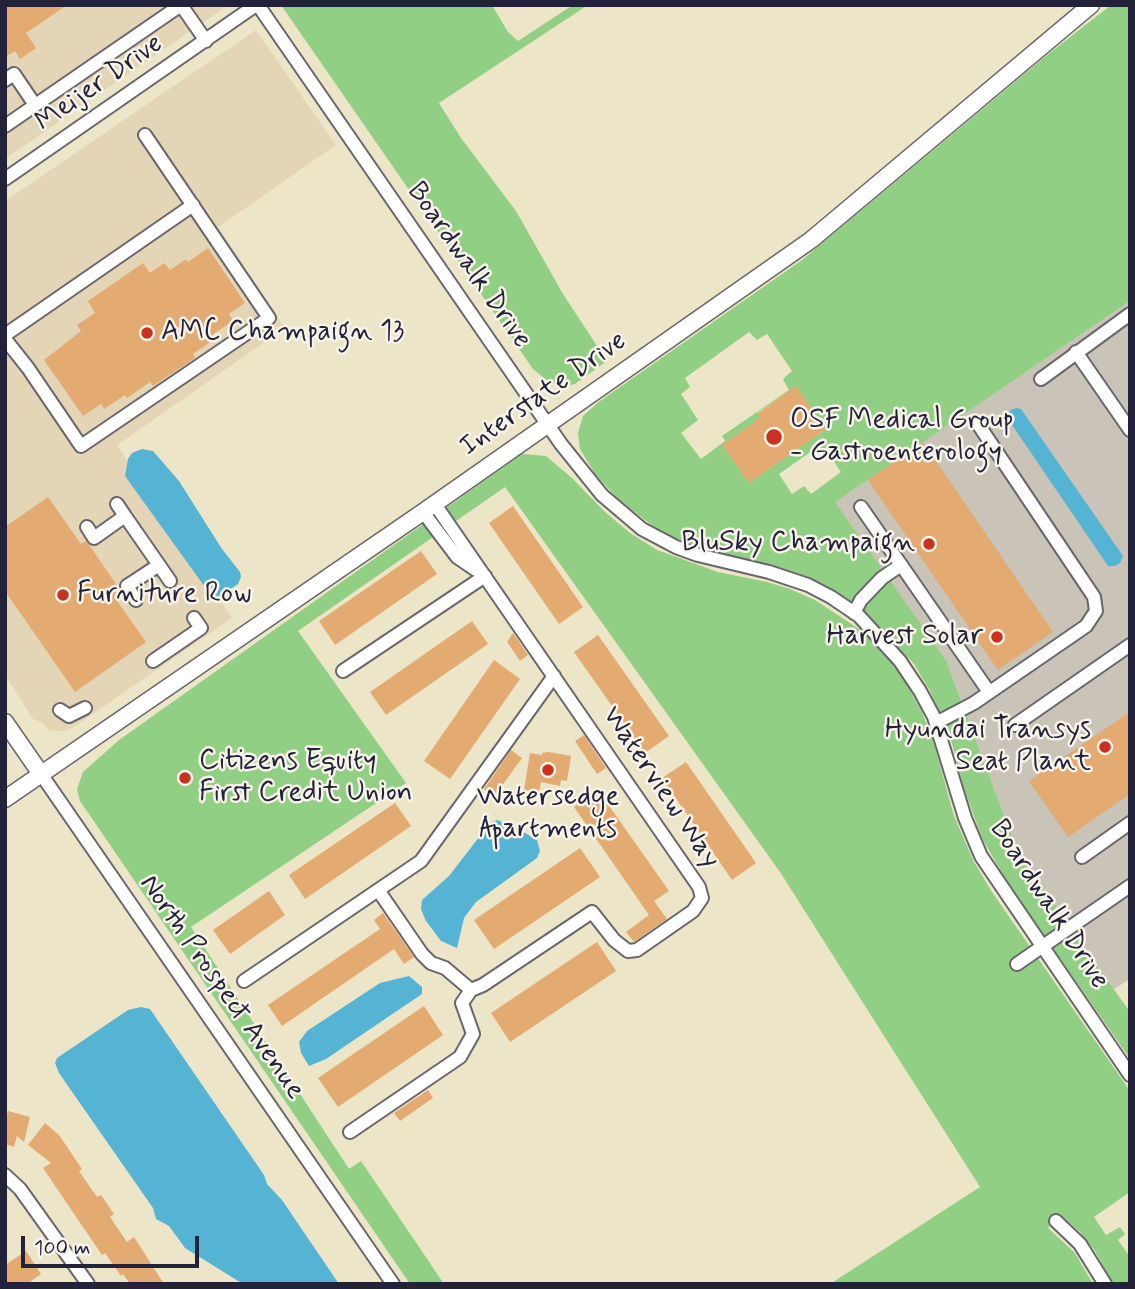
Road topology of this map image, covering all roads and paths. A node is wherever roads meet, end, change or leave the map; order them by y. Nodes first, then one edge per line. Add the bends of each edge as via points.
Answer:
1 (257, 5) edge
2 (1091, 5) edge
3 (206, 41) junction
4 (5, 80) edge
5 (35, 106) junction
6 (5, 126) edge
7 (145, 135) dead end
8 (8, 172) edge
9 (193, 205) junction
10 (1130, 314) edge
11 (5, 337) edge
12 (1076, 352) junction
13 (1041, 379) dead end
14 (978, 424) dead end
15 (548, 425) junction
16 (1130, 430) edge
17 (117, 504) dead end
18 (862, 507) dead end
19 (429, 508) junction
20 (125, 516) junction
21 (87, 527) dead end
22 (159, 565) junction
23 (901, 565) junction
24 (485, 576) junction
25 (170, 581) dead end
26 (136, 600) dead end
27 (854, 613) junction
28 (194, 618) dead end
29 (1130, 645) edge
30 (153, 661) dead end
31 (343, 671) dead end
32 (554, 676) junction
33 (989, 692) junction
34 (85, 708) dead end
35 (60, 710) dead end
36 (5, 722) edge
37 (936, 723) junction
38 (1015, 725) dead end
39 (41, 774) junction
40 (5, 799) edge
41 (1130, 823) edge
42 (1082, 857) dead end
43 (1130, 886) edge
44 (378, 890) junction
45 (1042, 946) junction
46 (1017, 964) dead end
47 (244, 981) dead end
48 (471, 990) junction
49 (1130, 1075) edge
50 (350, 1132) dead end
51 (7, 1176) edge
52 (1056, 1221) dead end
53 (83, 1282) edge
54 (393, 1284) edge
55 (1105, 1284) edge

1 - 3 street, Meijer Drive
1 - 15 street, Boardwalk Drive
2 - 15 main road, Interstate Drive via 811,240
3 - 5 street via 181,5
3 - 8 street, Meijer Drive
4 - 5 street via 14,74
5 - 6 street
7 - 9 street
9 - 11 street
9 - 11 street via 270,318 82,446
10 - 12 street
12 - 13 street
12 - 16 street
14 - 33 street via 1094,597 1096,611 1086,626
15 - 19 main road, Interstate Drive
15 - 27 street, Boardwalk Drive via 602,495 642,530 698,555 808,585
17 - 20 street
18 - 23 street
19 - 24 street, Waterview Way
19 - 39 main road, Interstate Drive
20 - 21 street via 94,538
20 - 22 street
22 - 25 street
22 - 26 street via 127,586
23 - 27 street via 882,578
23 - 33 street
24 - 31 street
24 - 32 street, Waterview Way
27 - 37 street, Boardwalk Drive via 900,661
28 - 30 street via 201,628
29 - 38 street
32 - 44 street via 428,854
32 - 48 street, Waterview Way via 699,887 702,898 693,911 637,950 628,951 614,940 592,912
33 - 37 street
34 - 35 street via 69,716
36 - 39 main road, North Prospect Avenue
37 - 45 street, Boardwalk Drive via 981,856
39 - 40 main road, Interstate Drive
39 - 54 street, North Prospect Avenue
41 - 42 street
43 - 45 street
44 - 47 street
44 - 48 street via 422,954
45 - 46 street
45 - 49 street, Boardwalk Drive
48 - 50 street via 462,1003 472,1034 460,1057
51 - 53 street
52 - 55 street via 1080,1244

